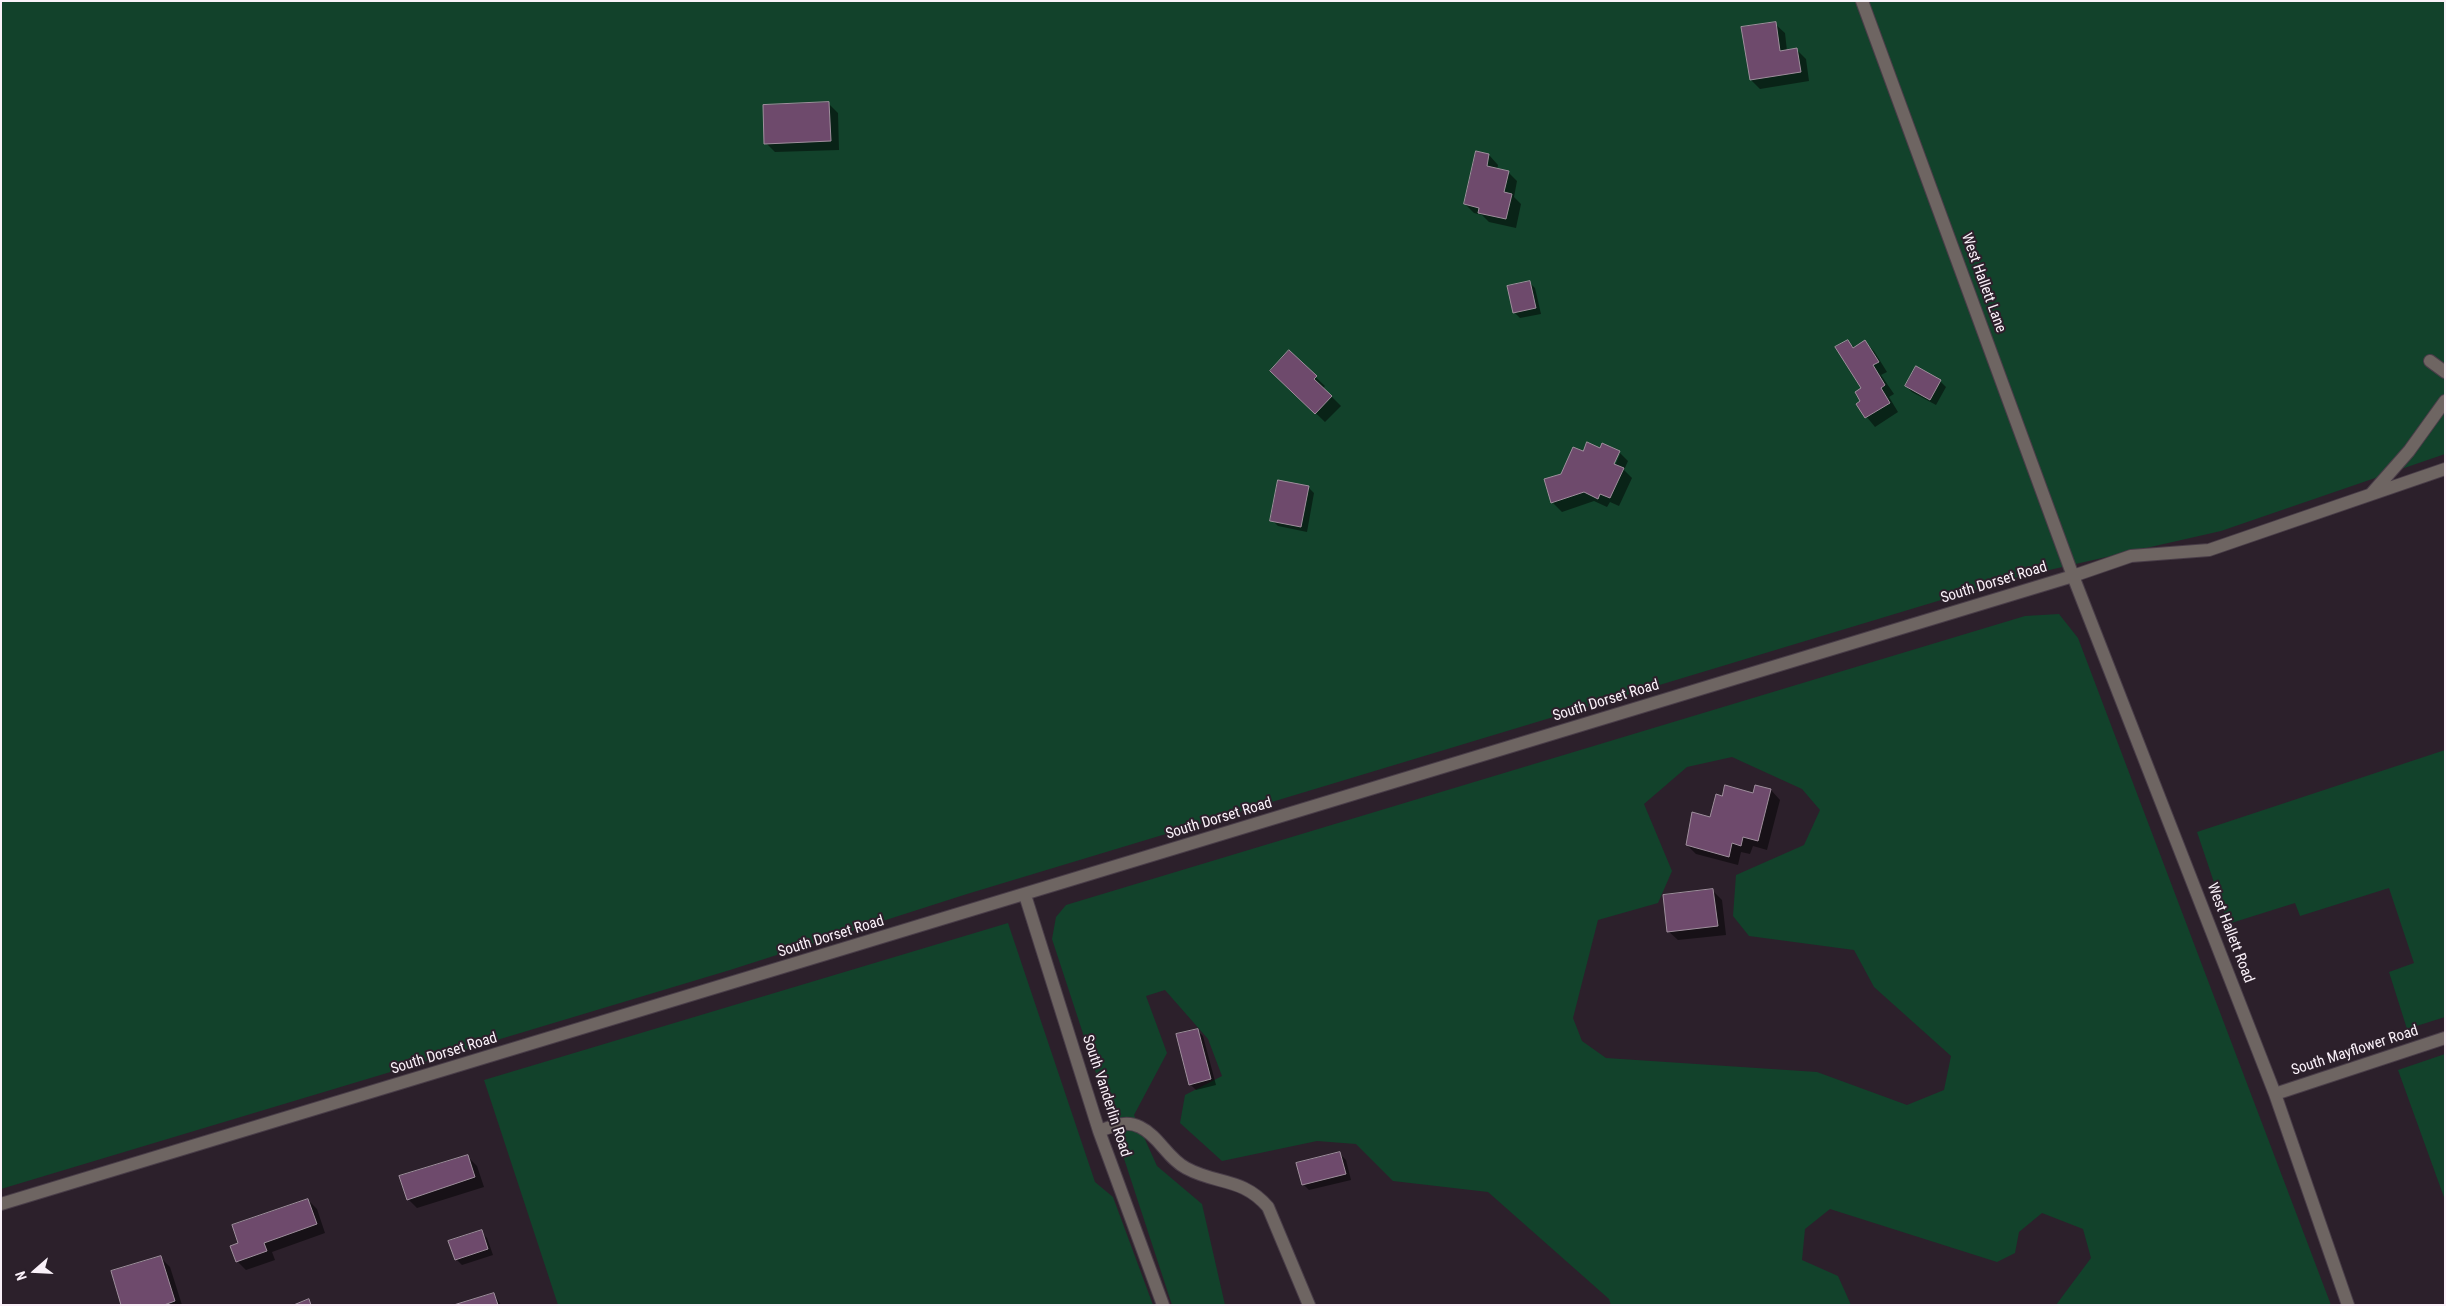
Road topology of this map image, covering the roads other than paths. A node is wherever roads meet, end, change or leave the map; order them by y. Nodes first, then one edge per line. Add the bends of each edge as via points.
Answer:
1 (1862, 1) edge
2 (2430, 362) dead end
3 (2445, 372) edge
4 (2445, 401) edge
5 (2445, 469) edge
6 (2371, 494) junction
7 (2073, 576) junction
8 (1025, 895) junction
9 (2445, 1038) edge
10 (2275, 1094) junction
11 (1099, 1130) junction
12 (1, 1204) edge
13 (1163, 1305) edge
14 (1309, 1305) edge
15 (2348, 1305) edge

1 - 7 street, West Hallett Lane
2 - 3 street
4 - 6 street
5 - 6 street, South Dorset Road
6 - 7 street, South Dorset Road via 2209,550 2131,556
7 - 8 street, South Dorset Road
7 - 10 street, West Hallett Road
8 - 11 street, South Vanderlin Road
8 - 12 street, South Dorset Road
9 - 10 street, South Mayflower Road
10 - 15 street, West Hallett Road
11 - 13 street, South Vanderlin Road
11 - 14 street via 1122,1122 1139,1126 1185,1168 1243,1186 1257,1194 1268,1207

